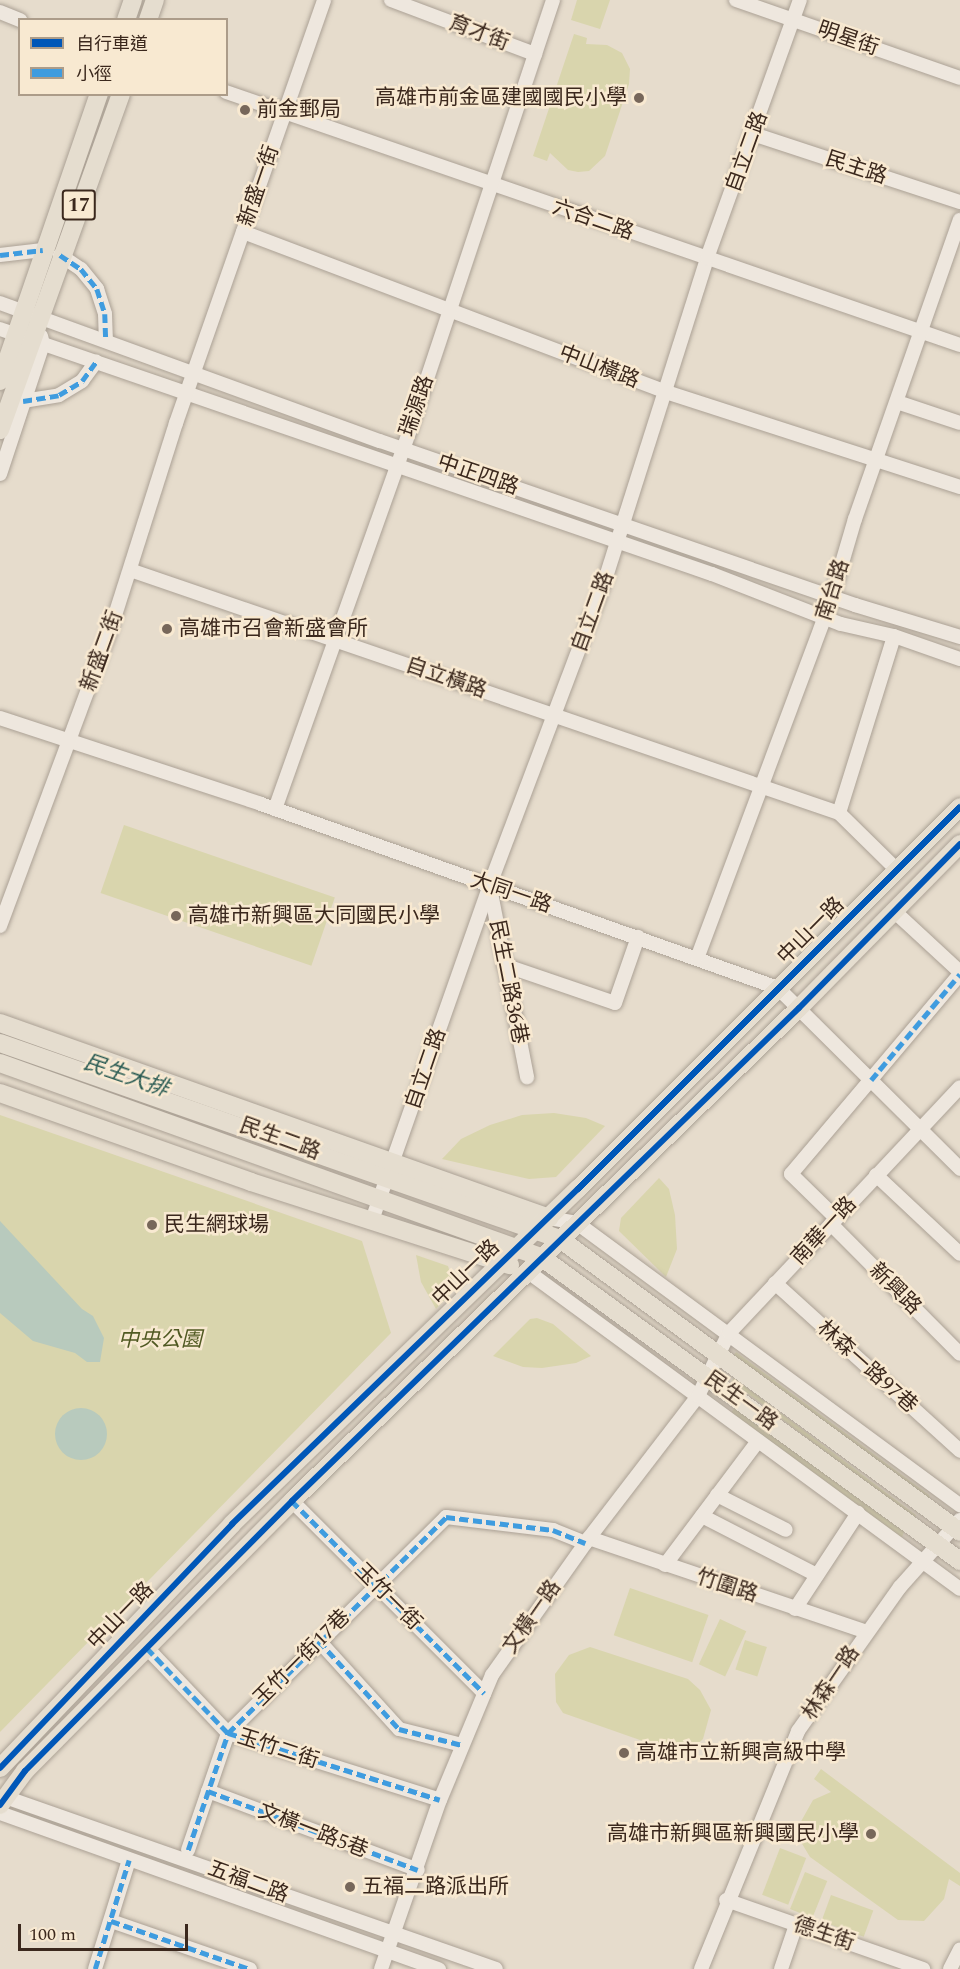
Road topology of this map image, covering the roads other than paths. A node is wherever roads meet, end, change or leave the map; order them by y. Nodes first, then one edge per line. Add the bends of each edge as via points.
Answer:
1 (133, 0) edge
2 (156, 0) edge
3 (324, 0) edge
4 (391, 0) edge
5 (553, 0) edge
6 (736, 0) edge
7 (800, 0) edge
8 (0, 12) edge
9 (127, 18) edge
10 (149, 18) edge
11 (18, 19) edge
12 (793, 20) junction
13 (535, 54) junction
14 (960, 78) edge
15 (228, 93) edge
16 (98, 96) edge
17 (120, 96) edge
18 (285, 113) junction
19 (753, 134) junction
20 (490, 184) junction
21 (960, 202) edge
22 (960, 220) edge
23 (243, 232) junction
24 (51, 252) junction
25 (0, 255) edge
26 (707, 258) junction
27 (0, 303) edge
28 (447, 309) junction
29 (30, 313) junction
30 (921, 332) junction
31 (15, 334) edge
32 (106, 340) junction
33 (960, 345) edge
34 (96, 362) junction
35 (194, 371) junction
36 (0, 381) edge
37 (666, 392) junction
38 (186, 393) junction
39 (23, 401) junction
40 (897, 402) junction
41 (960, 423) edge
42 (0, 430) edge
43 (402, 449) junction
44 (877, 458) junction
45 (395, 468) junction
46 (0, 474) edge
47 (960, 487) edge
48 (623, 525) junction
49 (617, 543) junction
50 (130, 570) junction
51 (832, 597) junction
52 (824, 618) junction
53 (894, 636) junction
54 (960, 637) edge
55 (332, 641) junction
56 (960, 659) edge
57 (553, 716) junction
58 (0, 718) edge
59 (70, 742) junction
60 (761, 788) junction
61 (960, 807) edge
62 (275, 809) junction
63 (839, 813) junction
64 (960, 844) edge
65 (897, 870) junction
66 (489, 887) junction
67 (894, 911) junction
68 (0, 926) edge
69 (638, 937) junction
70 (698, 956) junction
71 (504, 965) junction
72 (960, 973) edge
73 (778, 988) junction
74 (799, 1008) junction
75 (0, 1023) edge
76 (0, 1042) edge
77 (0, 1064) edge
78 (527, 1077) dead end
79 (871, 1080) junction
80 (960, 1087) edge
81 (0, 1093) edge
82 (919, 1130) junction
83 (394, 1160) junction
84 (960, 1169) edge
85 (876, 1175) junction
86 (387, 1178) junction
87 (380, 1199) junction
88 (372, 1220) junction
89 (833, 1221) junction
90 (577, 1223) junction
91 (542, 1224) junction
92 (560, 1239) junction
93 (517, 1246) junction
94 (960, 1254) edge
95 (541, 1257) junction
96 (502, 1262) junction
97 (527, 1271) junction
98 (775, 1283) junction
99 (729, 1332) junction
100 (717, 1353) junction
101 (960, 1354) edge
102 (706, 1376) junction
103 (698, 1396) junction
104 (758, 1441) junction
105 (960, 1451) edge
106 (717, 1495) junction
107 (292, 1501) junction
108 (960, 1505) edge
109 (858, 1513) junction
110 (702, 1516) junction
111 (958, 1526) edge
112 (786, 1530) dead end
113 (587, 1541) junction
114 (937, 1544) junction
115 (921, 1560) junction
116 (960, 1561) edge
117 (665, 1565) junction
118 (817, 1575) junction
119 (376, 1584) junction
120 (960, 1589) edge
121 (795, 1609) junction
122 (866, 1632) junction
123 (319, 1641) junction
124 (147, 1648) junction
125 (484, 1693) junction
126 (228, 1733) junction
127 (462, 1745) junction
128 (0, 1768) edge
129 (208, 1791) junction
130 (441, 1800) junction
131 (1, 1803) edge
132 (189, 1850) dead end
133 (129, 1860) junction
134 (418, 1870) junction
135 (726, 1900) junction
136 (111, 1921) junction
137 (796, 1924) junction
138 (393, 1933) junction
139 (960, 1949) edge
140 (387, 1950) junction
141 (95, 1969) edge
142 (250, 1969) edge
143 (381, 1969) edge
144 (439, 1969) edge
145 (496, 1969) edge
146 (701, 1969) edge
147 (781, 1969) edge
148 (923, 1969) edge
149 (950, 1969) edge

1 - 9 main road
2 - 10 main road
3 - 18 street, 新盛一街
4 - 13 street, 育才街
5 - 13 street, 瑞源路
6 - 12 street, 明星街
7 - 12 street, 自立二路
8 - 11 street
12 - 14 street, 明星街
12 - 19 street, 自立二路
13 - 20 street, 瑞源路
15 - 18 street, 六合二路
16 - 24 main road, 17
17 - 24 main road, 17
18 - 20 street, 六合二路
18 - 23 street, 新盛一街
19 - 21 street, 民主路
19 - 26 street, 自立二路
20 - 26 street, 六合二路
20 - 28 street, 瑞源路
22 - 30 street, 南台路
23 - 28 street, 中山橫路
23 - 35 street, 新盛一街
24 - 25 street
24 - 29 main road, 17
24 - 32 street via 81,269 97,289 105,314
26 - 30 street, 六合二路
26 - 37 street, 自立二路
27 - 29 street, 中正四路
28 - 37 street, 中山橫路
28 - 43 street, 瑞源路
29 - 31 main road, 17
29 - 31 street
29 - 32 street, 中正四路
30 - 33 street, 六合二路
30 - 40 street, 南台路
31 - 34 street, 中正四路
31 - 36 main road, 17
31 - 39 street, 17
31 - 42 main road, 17
32 - 35 street, 中正四路
34 - 38 street, 中正四路
34 - 39 street via 82,381 59,395
35 - 38 street, 新盛二街
35 - 43 street, 中正四路
37 - 44 street, 中山橫路
37 - 48 street, 自立二路
38 - 45 street, 中正四路
38 - 50 street, 新盛二街
39 - 46 street, 17
40 - 41 street
40 - 44 street, 南台路
43 - 45 street, 瑞源路
43 - 48 street, 中正四路
44 - 47 street, 中山橫路
44 - 51 street, 南台路
45 - 49 street, 中正四路
45 - 55 street, 瑞源路
48 - 49 street, 自立二路
48 - 51 street, 中正四路
49 - 52 street, 中正四路
49 - 57 street, 自立二路
50 - 55 street, 自立橫路
50 - 59 street, 新盛二街
51 - 52 street, 南台路
51 - 54 street, 中正四路
52 - 53 street, 中正四路
52 - 60 street, 南台路
53 - 56 street, 中正四路
53 - 63 street
55 - 57 street, 自立橫路
55 - 62 street, 瑞源路
57 - 60 street, 自立橫路
57 - 66 street, 自立二路
58 - 59 street, 大同一路
59 - 62 street, 大同一路
59 - 68 street, 新盛二街
60 - 63 street, 自立橫路
60 - 70 street, 南台路
61 - 65 main road, 中山一路
62 - 66 street, 大同一路
63 - 65 street
64 - 67 main road, 中山一路
65 - 73 main road, 中山一路
66 - 69 street, 大同一路
66 - 71 street, 民生二路36巷
66 - 83 street, 自立二路
67 - 72 street
67 - 74 main road, 中山一路
69 - 70 street, 大同一路
69 - 71 street via 615,1003
70 - 73 street, 大同一路
71 - 78 street, 民生二路36巷
72 - 79 street
73 - 74 street, 大同一路
73 - 91 main road, 中山一路
74 - 79 street, 大同一路
74 - 90 main road, 中山一路
75 - 83 main road
76 - 86 main road, 民生二路
77 - 87 main road, 民生二路
79 - 82 street, 大同一路
79 - 89 street, 新興路 via 791,1174
80 - 82 street, 南華一路
81 - 88 main road
82 - 84 street, 大同一路
82 - 85 street, 南華一路
83 - 86 street, 自立二路
83 - 91 main road
85 - 89 street, 南華一路
85 - 94 street
86 - 87 street, 自立二路
86 - 91 main road, 民生二路
87 - 88 street, 自立二路
87 - 93 main road, 民生二路
88 - 96 main road
89 - 98 street, 南華一路
89 - 101 street, 新興路
90 - 91 street
90 - 92 main road, 中山一路
90 - 99 street
91 - 92 main road, 民生二路
91 - 93 main road, 中山一路
92 - 95 main road, 中山一路
92 - 100 main road, 民生一路
93 - 95 main road, 民生一路
93 - 96 main road, 中山一路
95 - 97 main road, 中山一路
95 - 102 main road, 民生一路
96 - 97 main road
96 - 128 main road, 中山一路 via 232,1524
97 - 103 street, 民生一路
97 - 107 main road, 中山一路
98 - 99 street, 南華一路
98 - 105 street, 林森一路97巷
99 - 100 street, 文橫一路
99 - 108 street
100 - 102 street, 文橫一路
100 - 111 main road, 民生一路
102 - 103 street, 文橫一路
102 - 114 main road, 民生一路
103 - 104 street, 民生一路
103 - 113 street, 文橫一路
104 - 106 street
104 - 109 street, 民生一路
106 - 110 street
106 - 112 street
107 - 119 street, 玉竹一街
107 - 124 main road, 中山一路
109 - 115 street, 民生一路
109 - 118 street
110 - 117 street
110 - 118 street
111 - 114 street, 林森一路
113 - 117 street, 竹圍路
113 - 119 street, 玉竹一街17巷 via 553,1530 446,1517
113 - 125 street, 文橫一路 via 492,1675
114 - 115 street, 林森一路
114 - 116 main road, 民生一路
115 - 120 street, 民生一路
115 - 122 street, 林森一路
117 - 121 street, 竹圍路
118 - 121 street
119 - 123 street, 玉竹一街17巷
119 - 125 street, 玉竹一街
121 - 122 street, 竹圍路
122 - 135 street, 林森一路 via 798,1731
123 - 126 street, 玉竹一街17巷
123 - 127 street via 399,1729
124 - 126 street, 玉竹二街
124 - 131 main road, 中山一路 via 25,1771
125 - 127 street, 文橫一路
126 - 129 street
126 - 130 street, 玉竹二街
127 - 130 street, 文橫一路
129 - 132 street
129 - 134 street, 文橫一路5巷
130 - 134 street, 文橫一路
131 - 133 street, 五福二路
131 - 138 street, 五福二路
133 - 136 street
133 - 140 street, 五福二路
134 - 138 street, 文橫一路
135 - 137 street, 德生街
135 - 146 street, 林森一路
136 - 141 street
136 - 142 street
137 - 147 street
137 - 148 street, 德生街
138 - 140 street, 文橫一路
138 - 145 street, 五福二路
139 - 149 street
140 - 143 street, 文橫一路
140 - 144 street, 五福二路

